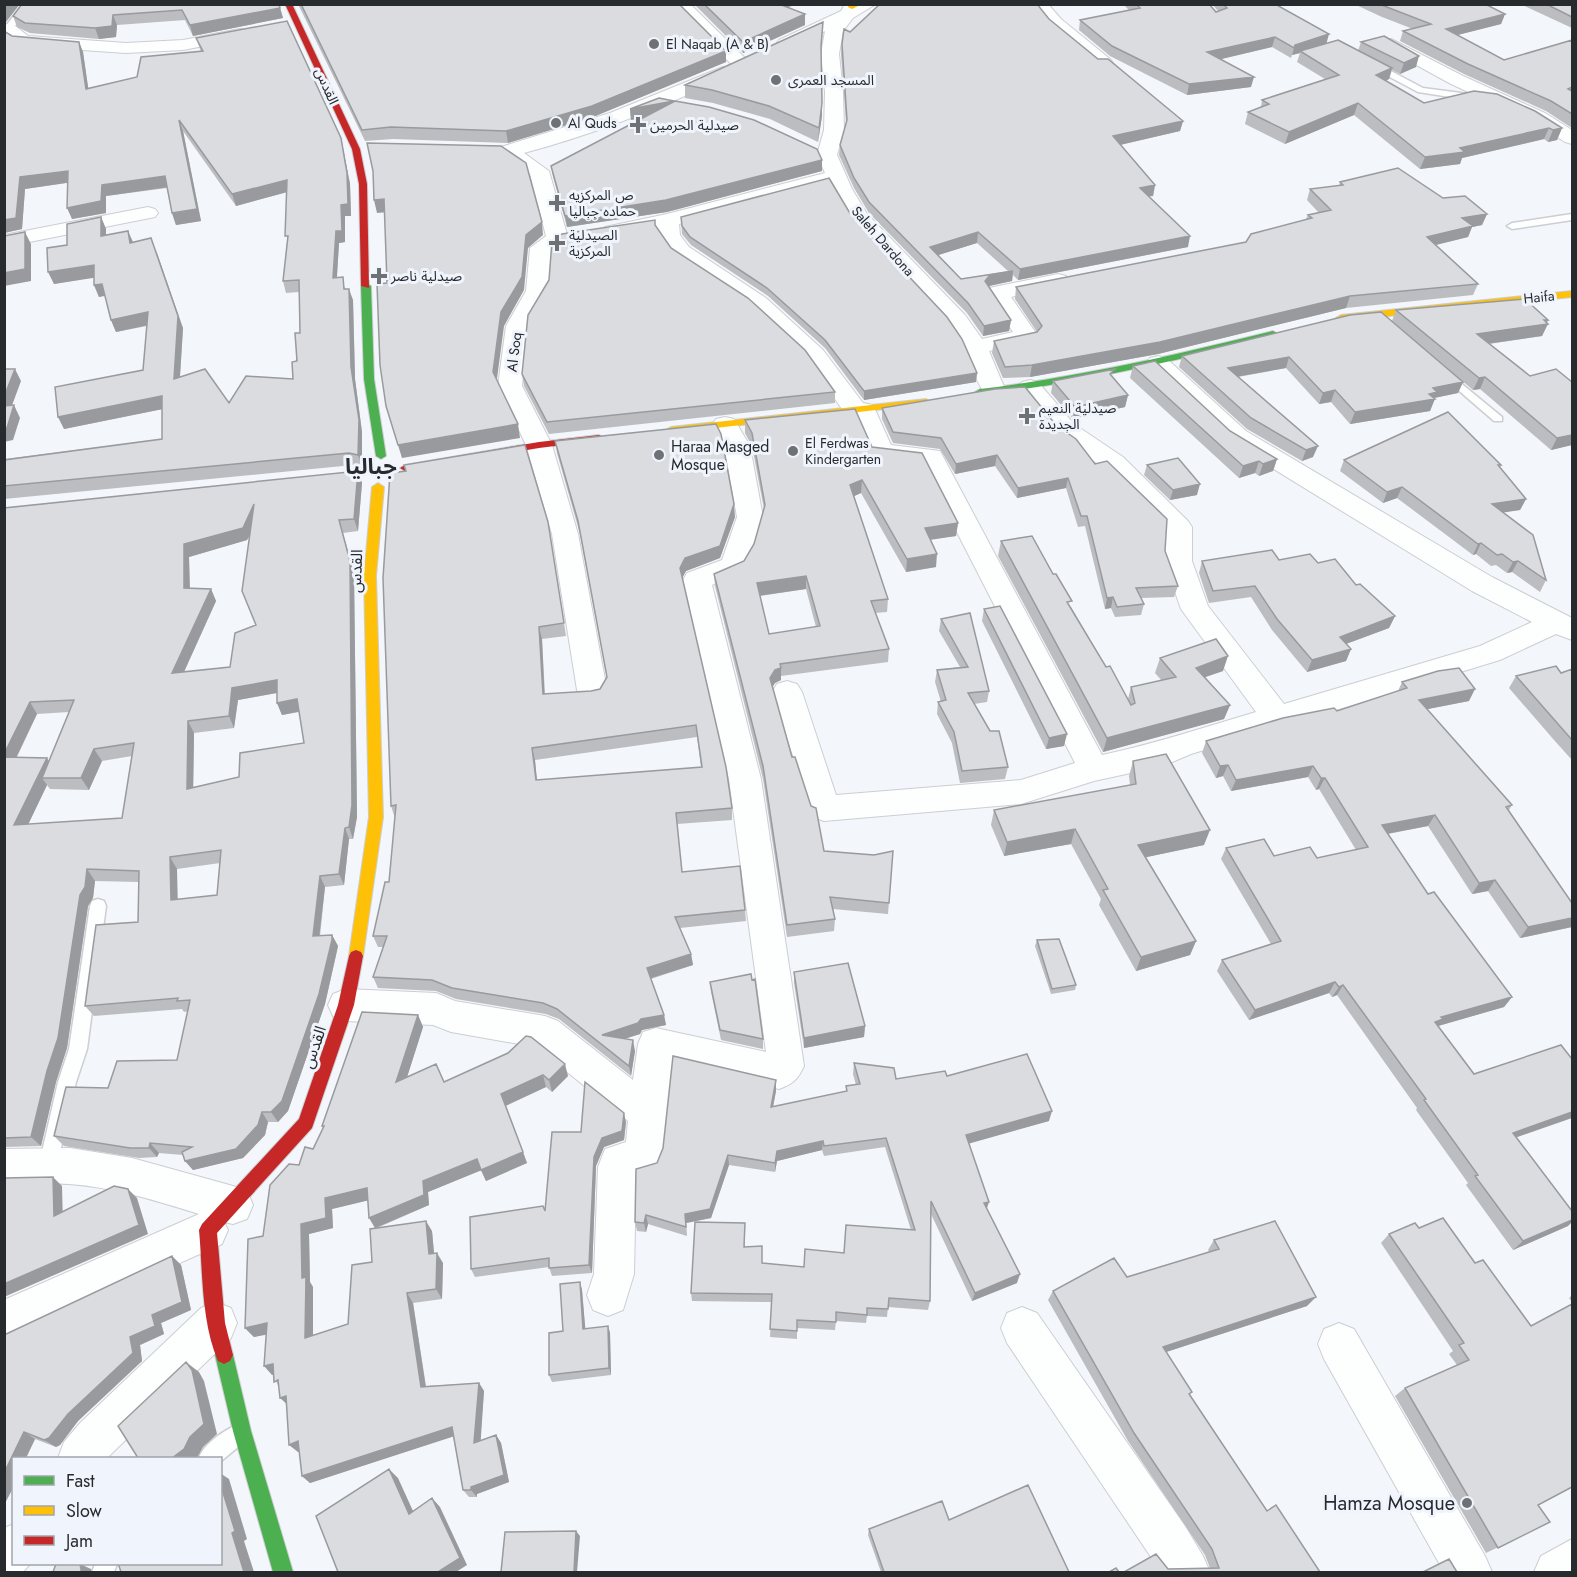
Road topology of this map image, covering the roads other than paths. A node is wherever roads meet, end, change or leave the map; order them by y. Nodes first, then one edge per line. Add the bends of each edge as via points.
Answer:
1 (28, 4) edge
2 (288, 4) edge
3 (680, 4) edge
4 (1039, 4) edge
5 (856, 7) edge
6 (297, 23) junction
7 (274, 27) edge
8 (6, 29) edge
9 (251, 32) edge
10 (1392, 44) edge
11 (1368, 62) edge
12 (1104, 63) edge
13 (741, 64) junction
14 (658, 101) junction
15 (1509, 103) junction
16 (690, 107) edge
17 (1572, 138) edge
18 (484, 151) edge
19 (508, 151) junction
20 (836, 176) junction
21 (148, 213) dead end
22 (1572, 217) edge
23 (668, 220) junction
24 (1512, 226) dead end
25 (576, 236) junction
26 (4, 242) edge
27 (1075, 277) edge
28 (1572, 294) edge
29 (1326, 322) edge
30 (1282, 332) edge
31 (975, 347) junction
32 (1158, 363) junction
33 (1438, 367) edge
34 (1030, 387) junction
35 (993, 389) junction
36 (972, 393) edge
37 (939, 399) edge
38 (860, 410) junction
39 (1498, 419) dead end
40 (725, 424) junction
41 (657, 432) edge
42 (613, 437) edge
43 (539, 445) junction
44 (381, 456) junction
45 (364, 460) dead end
46 (400, 476) junction
47 (363, 486) dead end
48 (378, 487) junction
49 (1565, 626) edge
50 (592, 690) edge
51 (787, 692) dead end
52 (1277, 717) junction
53 (1094, 769) junction
54 (98, 906) dead end
55 (346, 1005) junction
56 (647, 1114) junction
57 (48, 1165) junction
58 (4, 1167) edge
59 (220, 1218) junction
60 (608, 1295) dead end
61 (4, 1321) edge
62 (216, 1323) junction
63 (1022, 1329) dead end
64 (1340, 1344) dead end
65 (242, 1431) junction
66 (81, 1457) edge
67 (210, 1457) edge
68 (1572, 1562) edge
69 (283, 1572) edge
70 (1187, 1572) edge
71 (1469, 1572) edge
72 (1557, 1572) edge

1 - 8 lane
2 - 6 main road, القدس
3 - 13 street
4 - 12 street via 1054,23
5 - 13 street
5 - 20 street, Saleh Dardona via 834,31 830,54 834,130 819,151
6 - 7 street
6 - 44 main road, القدس via 365,149 369,379
8 - 9 street via 23,41 126,48 183,45
10 - 15 street
11 - 15 lane via 1421,90
13 - 14 street
14 - 16 street
14 - 19 street via 551,141
15 - 17 street
18 - 19 street
19 - 25 street via 539,171
20 - 23 street
20 - 31 street, Saleh Dardona via 859,217 957,320
21 - 26 street
22 - 24 lane
23 - 25 street
23 - 38 street via 669,235 681,252 758,303 814,355
25 - 43 street, Al Soq via 541,248 537,291 517,326 510,386
27 - 31 street via 997,293 1027,336
28 - 29 main road, Haifa via 1382,319 1346,317
30 - 32 main road
31 - 35 street, Saleh Dardona
32 - 34 main road
32 - 49 street via 1237,436 1482,584
33 - 39 lane
34 - 35 main road
34 - 52 street via 1065,429 1114,462 1179,527 1178,561 1195,609
35 - 36 main road
37 - 38 main road
38 - 40 main road
38 - 53 street via 881,452 932,458
40 - 41 main road
40 - 56 street via 737,446 750,517 732,566 697,580 745,779 786,1066 779,1072 656,1044
42 - 43 main road
43 - 46 main road
43 - 50 street, Al Soq via 565,534
44 - 45 main road
44 - 46 main road via 400,460
46 - 48 main road
47 - 48 main road
48 - 55 main road, القدس via 370,576 376,818
49 - 52 street via 1490,653
51 - 53 street via 825,808 1021,792
52 - 53 street via 1181,745 1163,754
54 - 57 lane via 78,1048
55 - 56 street via 436,1009 452,1016 545,1032
55 - 59 main road, القدس via 306,1123
56 - 60 street via 644,1157 619,1162 617,1167 614,1274
57 - 58 street
57 - 59 street via 151,1182
59 - 61 street
59 - 62 main road
62 - 65 main road
62 - 66 street via 95,1438
63 - 70 street
64 - 71 street
65 - 67 lane
65 - 69 main road
68 - 72 street

